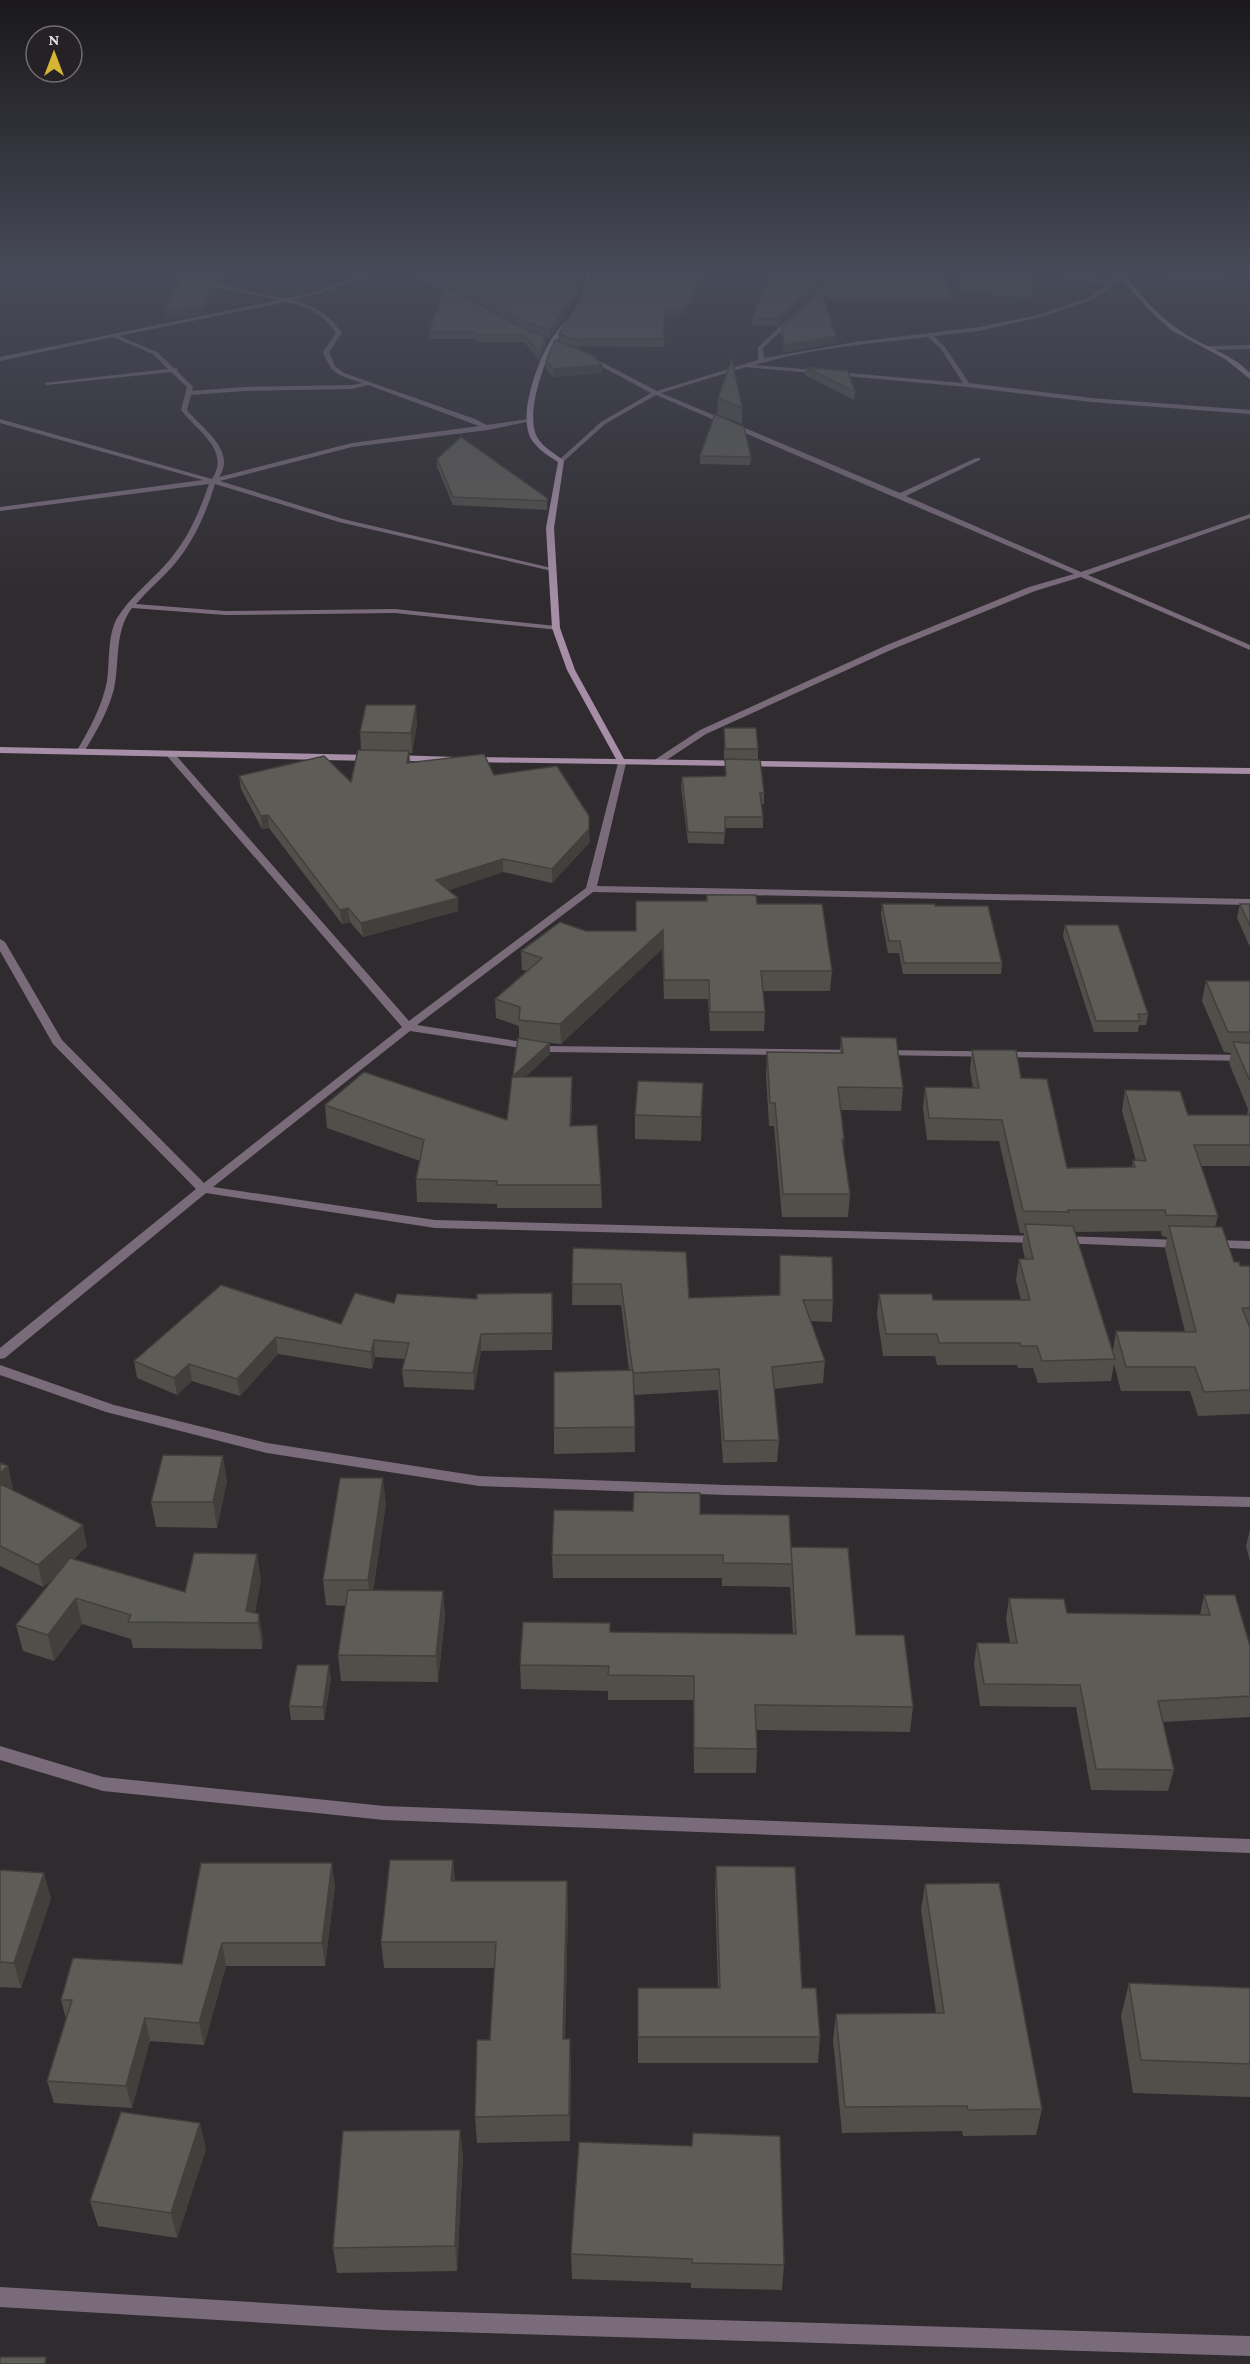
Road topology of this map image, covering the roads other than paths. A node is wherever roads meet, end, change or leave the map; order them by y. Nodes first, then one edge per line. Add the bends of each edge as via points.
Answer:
1 (54, 382) edge
2 (186, 382) edge
3 (537, 382) edge
4 (637, 382) edge
5 (690, 382) edge
6 (931, 382) edge
7 (965, 382) edge
8 (47, 383) dead end
9 (371, 383) joint
10 (967, 385) junction
11 (189, 393) junction
12 (655, 393) junction
13 (1250, 412) edge
14 (0, 421) edge
15 (528, 421) junction
16 (488, 428) junction
17 (978, 459) dead end
18 (561, 461) junction
19 (213, 481) junction
20 (900, 496) junction
21 (0, 509) edge
22 (1250, 516) edge
23 (552, 569) junction
24 (1080, 575) junction
25 (132, 606) junction
26 (556, 628) junction
27 (1250, 648) edge
28 (0, 750) edge
29 (80, 752) junction
30 (170, 754) junction
31 (622, 763) junction
32 (656, 763) junction
33 (1250, 771) edge
34 (591, 889) junction
35 (1250, 902) edge
36 (0, 942) edge
37 (408, 1027) junction
38 (1250, 1058) edge
39 (203, 1189) junction
40 (1250, 1245) edge
41 (0, 1355) edge
42 (0, 1370) edge
43 (1250, 1502) edge
44 (0, 1753) edge
45 (1250, 1846) edge
46 (0, 2297) edge
47 (1250, 2346) edge

1 - 8 street
2 - 11 street
3 - 15 street
4 - 12 street
5 - 12 street
6 - 10 street
7 - 10 street
9 - 11 street via 336,388
9 - 16 street
10 - 13 street
11 - 19 street via 184,410 216,444 222,460 222,469
12 - 18 street via 603,423
12 - 20 street
14 - 19 street
15 - 16 street
15 - 18 street via 533,436 546,452
16 - 19 street via 352,444
17 - 20 street
18 - 23 street via 550,528
19 - 21 street
19 - 23 street via 341,521
19 - 25 street via 205,510 189,537
20 - 24 street
22 - 24 street
23 - 26 street
24 - 27 street
24 - 32 street via 1032,589 890,647 703,732
25 - 26 street via 225,614 395,611
25 - 29 street via 116,628 111,684 97,724
26 - 31 street via 571,670
28 - 29 street
29 - 30 street
30 - 31 street
30 - 37 street
31 - 32 street
31 - 34 street
32 - 33 street
34 - 35 street
34 - 37 street
36 - 39 street via 57,1042
37 - 38 street via 547,1049
37 - 39 street
39 - 40 street via 435,1224
39 - 41 street
42 - 43 street via 111,1409 267,1448 479,1481
44 - 45 street via 104,1784 384,1813
46 - 47 street via 383,2320

